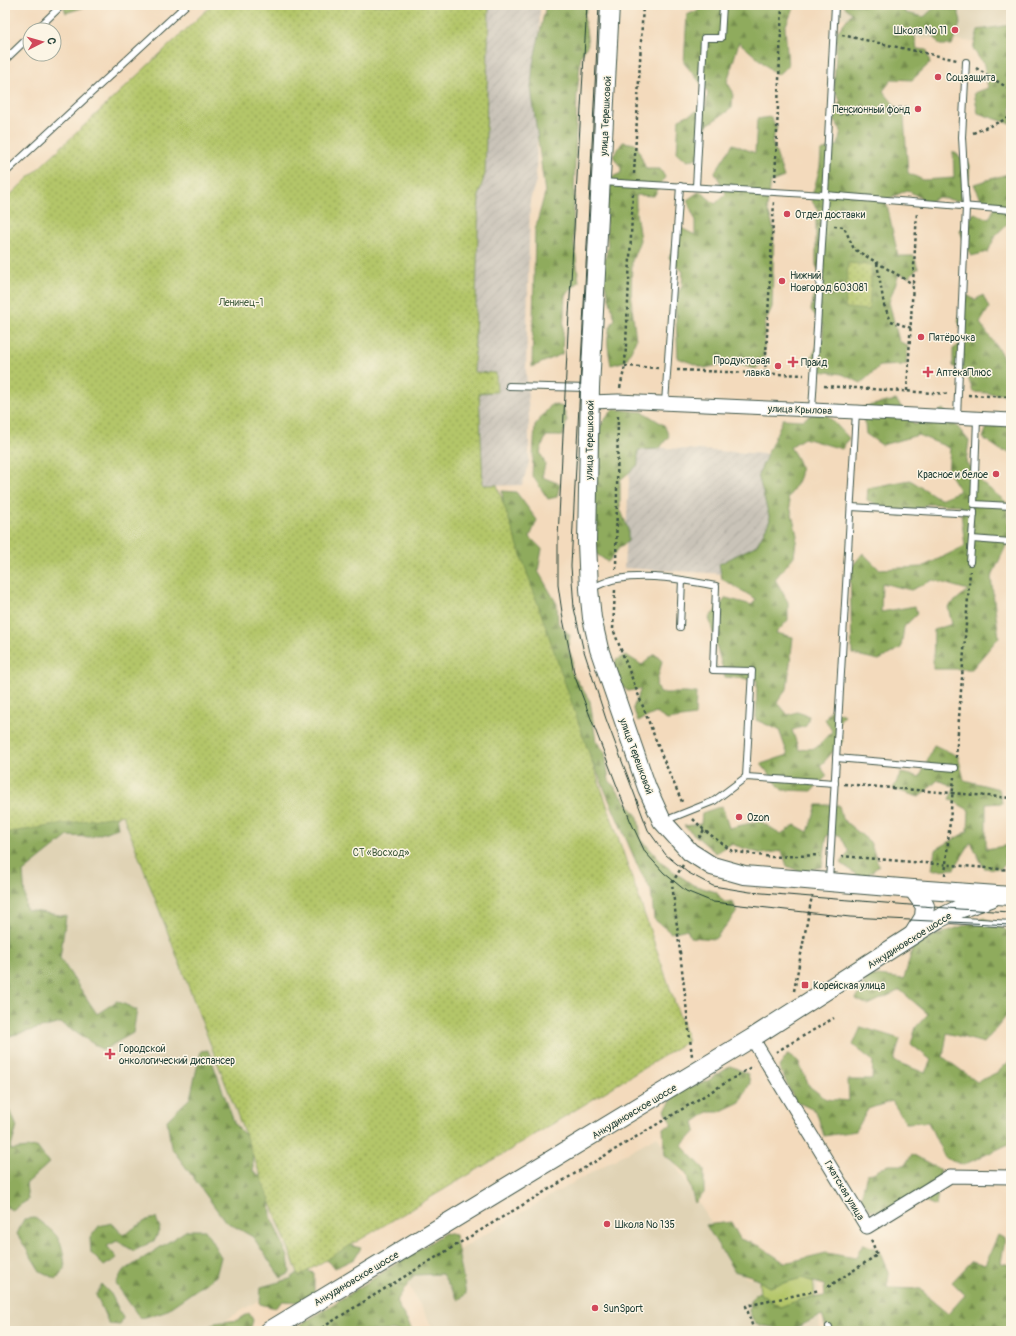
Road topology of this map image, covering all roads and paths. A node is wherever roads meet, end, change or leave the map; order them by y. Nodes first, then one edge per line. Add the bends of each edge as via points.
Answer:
1 (62, 5) edge
2 (186, 5) edge
3 (610, 5) edge
4 (643, 5) edge
5 (723, 5) edge
6 (835, 5) edge
7 (44, 22) edge
8 (834, 34) junction
9 (22, 44) edge
10 (5, 60) edge
11 (966, 62) junction
12 (1011, 90) edge
13 (908, 107) dead end
14 (830, 115) junction
15 (1011, 117) edge
16 (962, 137) junction
17 (5, 173) edge
18 (602, 182) junction
19 (634, 185) junction
20 (680, 186) junction
21 (696, 187) junction
22 (826, 195) junction
23 (917, 203) junction
24 (966, 207) junction
25 (1011, 210) edge
26 (824, 225) junction
27 (876, 262) junction
28 (913, 284) junction
29 (911, 328) junction
30 (625, 366) junction
31 (666, 369) junction
32 (814, 375) junction
33 (814, 385) junction
34 (509, 386) dead end
35 (907, 391) junction
36 (958, 394) junction
37 (590, 395) junction
38 (1011, 397) edge
39 (618, 401) junction
40 (665, 403) junction
41 (812, 410) junction
42 (856, 412) junction
43 (957, 417) junction
44 (977, 418) junction
45 (1011, 420) edge
46 (974, 504) junction
47 (1011, 506) edge
48 (851, 507) junction
49 (974, 514) junction
50 (972, 539) junction
51 (1011, 542) edge
52 (970, 562) joint
53 (616, 579) junction
54 (682, 580) junction
55 (589, 589) junction
56 (680, 627) dead end
57 (836, 758) junction
58 (955, 768) junction
59 (746, 777) junction
60 (835, 783) junction
61 (953, 793) junction
62 (1011, 798) edge
63 (687, 812) junction
64 (662, 821) junction
65 (704, 830) junction
66 (690, 852) junction
67 (831, 855) junction
68 (947, 864) junction
69 (1011, 870) edge
70 (823, 882) junction
71 (913, 889) junction
72 (942, 892) junction
73 (1005, 895) edge
74 (938, 919) junction
75 (1011, 924) edge
76 (913, 936) junction
77 (793, 999) dead end
78 (834, 1018) dead end
79 (752, 1038) junction
80 (765, 1059) junction
81 (692, 1060) dead end
82 (1011, 1177) edge
83 (867, 1227) junction
84 (828, 1287) dead end
85 (820, 1290) dead end
86 (270, 1331) edge
87 (317, 1331) edge
88 (754, 1331) edge

1 - 7 lane
2 - 17 lane
3 - 18 street, улица Терешковой
4 - 19 path
5 - 21 lane via 721,38 704,38
6 - 8 lane
8 - 11 path
8 - 14 lane
9 - 10 lane
11 - 12 path
11 - 16 lane
13 - 14 path
14 - 22 lane
15 - 16 path
16 - 24 lane
18 - 19 lane
18 - 37 street, улица Терешковой
19 - 20 lane
19 - 30 path
20 - 21 lane
20 - 31 lane
21 - 22 lane
22 - 23 lane
22 - 26 lane
23 - 24 lane
23 - 28 path
24 - 25 lane
24 - 36 lane
26 - 27 path via 844,226 854,249
26 - 32 lane
27 - 28 path
27 - 29 path via 884,305 891,321
28 - 29 path
29 - 35 path
30 - 31 path
30 - 39 path
31 - 32 path
31 - 40 lane
32 - 33 lane
33 - 35 path
33 - 41 lane
34 - 37 lane
35 - 36 path
36 - 38 path
36 - 43 lane
37 - 39 street, улица Крылова
37 - 55 street, улица Терешковой via 587,542
39 - 40 street, улица Крылова
39 - 53 path
40 - 41 street, улица Крылова
41 - 42 street, улица Крылова
42 - 43 street, улица Крылова
42 - 48 lane
43 - 44 street, улица Крылова
44 - 45 street, улица Крылова
44 - 46 lane
46 - 47 lane
46 - 49 lane
48 - 49 lane
48 - 57 lane
49 - 50 lane
50 - 51 lane
50 - 52 lane
52 - 58 path
53 - 54 lane via 648,577
53 - 55 lane
53 - 63 path via 613,629 662,756
54 - 56 lane
54 - 59 lane via 716,586 713,670 752,671
55 - 64 street, улица Терешковой via 599,649 647,788
57 - 58 lane
57 - 60 lane
58 - 61 path
59 - 60 lane
59 - 63 lane via 714,802
60 - 61 path
60 - 67 lane
61 - 62 path
61 - 68 path
63 - 64 lane
63 - 65 path
64 - 66 street, улица Терешковой
65 - 66 path
65 - 67 path via 732,851 771,857
66 - 70 street via 712,866 744,875
66 - 81 path via 672,883
67 - 68 path
67 - 70 lane
68 - 69 path
68 - 72 path
70 - 71 street
70 - 77 path via 813,891
71 - 72 street
71 - 76 street via 925,906 924,917
72 - 73 street
73 - 74 street, Анкудиновское шоссе via 959,909
74 - 75 lane
74 - 76 street, Анкудиновское шоссе
76 - 79 street, Анкудиновское шоссе
78 - 80 path
79 - 80 street, Гжатская улица
79 - 86 street, Анкудиновское шоссе
80 - 83 street, Гжатская улица
80 - 87 path
82 - 83 street, Гжатская улица via 950,1176
83 - 84 path via 877,1255
85 - 88 path via 746,1306

